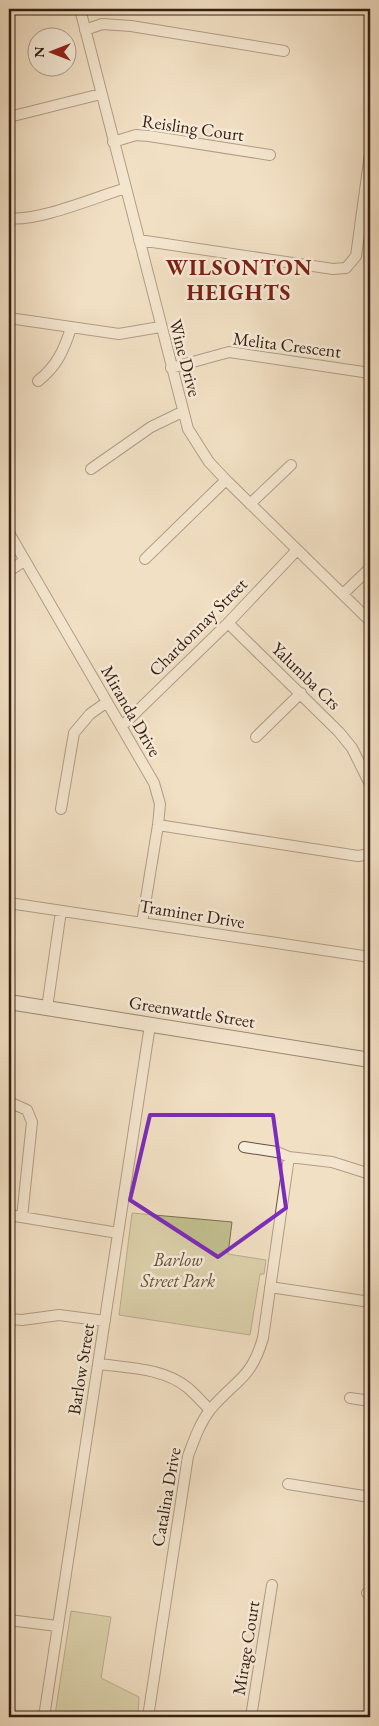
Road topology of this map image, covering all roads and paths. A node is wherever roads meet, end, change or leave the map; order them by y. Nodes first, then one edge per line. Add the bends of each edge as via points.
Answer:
1 (80, 9) edge
2 (85, 30) junction
3 (284, 51) dead end
4 (101, 94) junction
5 (9, 117) edge
6 (113, 142) junction
7 (370, 154) edge
8 (270, 155) dead end
9 (126, 188) junction
10 (9, 218) edge
11 (139, 240) junction
12 (9, 318) edge
13 (160, 327) junction
14 (71, 328) junction
15 (171, 368) junction
16 (370, 373) edge
17 (38, 381) dead end
18 (182, 412) junction
19 (291, 465) dead end
20 (91, 469) dead end
21 (226, 480) junction
22 (250, 504) junction
23 (9, 533) edge
24 (297, 550) junction
25 (145, 559) dead end
26 (24, 561) junction
27 (370, 568) edge
28 (9, 571) edge
29 (343, 594) junction
30 (370, 621) edge
31 (228, 623) junction
32 (301, 693) junction
33 (107, 702) junction
34 (122, 726) junction
35 (256, 737) dead end
36 (370, 784) edge
37 (61, 809) dead end
38 (158, 825) junction
39 (370, 854) edge
40 (9, 903) edge
41 (61, 911) junction
42 (142, 923) junction
43 (370, 958) edge
44 (9, 1002) edge
45 (47, 1008) junction
46 (150, 1025) junction
47 (370, 1060) edge
48 (9, 1102) edge
49 (244, 1147) dead end
50 (289, 1157) junction
51 (370, 1174) edge
52 (9, 1215) edge
53 (22, 1217) junction
54 (118, 1233) junction
55 (270, 1287) junction
56 (370, 1302) edge
57 (9, 1319) edge
58 (105, 1321) junction
59 (99, 1364) junction
60 (350, 1398) dead end
61 (370, 1401) edge
62 (210, 1410) junction
63 (288, 1484) dead end
64 (370, 1497) edge
65 (272, 1585) dead end
66 (9, 1620) edge
67 (57, 1626) junction
68 (44, 1717) edge
69 (148, 1717) edge
70 (251, 1717) edge

1 - 2 street, Wine Drive
2 - 3 street via 102,24 130,26
2 - 4 street, Wine Drive
4 - 5 street
4 - 6 street, Wine Drive
6 - 8 street, Reisling Court via 136,135 149,136
6 - 9 street, Wine Drive
7 - 11 street via 356,256 346,268 333,269
9 - 10 street via 36,216 19,220
9 - 11 street, Wine Drive
11 - 13 street, Wine Drive
12 - 14 street
13 - 14 street via 119,334
13 - 15 street, Wine Drive
14 - 17 street via 58,361
15 - 16 street, Melita Crescent via 229,352
15 - 18 street, Wine Drive
18 - 20 street via 151,427
18 - 21 street, Wine Drive via 199,448
19 - 22 street
21 - 22 street, Wine Drive
21 - 25 street
22 - 24 street, Wine Drive
23 - 26 street, Miranda Drive
24 - 29 street, Wine Drive
24 - 31 street, Chardonnay Street
26 - 28 street
26 - 33 street, Miranda Drive
27 - 29 street
29 - 30 street, Wine Drive
31 - 32 street, Yalumba Crs
31 - 34 street, Chardonnay Street
32 - 35 street
32 - 36 street, Yalumba Crs via 352,748
33 - 34 street, Miranda Drive
33 - 37 street via 90,714 74,733
34 - 38 street, Miranda Drive via 154,783 160,804
38 - 39 street via 358,856
38 - 42 street, Miranda Drive
40 - 41 street, Traminer Drive
41 - 42 street, Traminer Drive
41 - 45 street
42 - 43 street, Traminer Drive
44 - 45 main road, Greenwattle Street
45 - 46 main road, Greenwattle Street
46 - 47 main road, Greenwattle Street
46 - 54 street, Barlow Street
48 - 53 street via 27,1110 32,1122
49 - 50 street
50 - 51 street via 332,1162
50 - 55 street, Catalina Drive
52 - 53 street
53 - 54 street
54 - 58 street, Barlow Street
55 - 56 street
55 - 62 street, Catalina Drive via 258,1357 237,1386
57 - 58 street via 59,1315
58 - 59 street, Barlow Street
59 - 62 street via 172,1378 188,1387
59 - 67 street, Barlow Street
60 - 61 street
62 - 69 street, Catalina Drive via 188,1456
63 - 64 street
65 - 70 street, Mirage Court
66 - 67 street
67 - 68 street, Barlow Street

